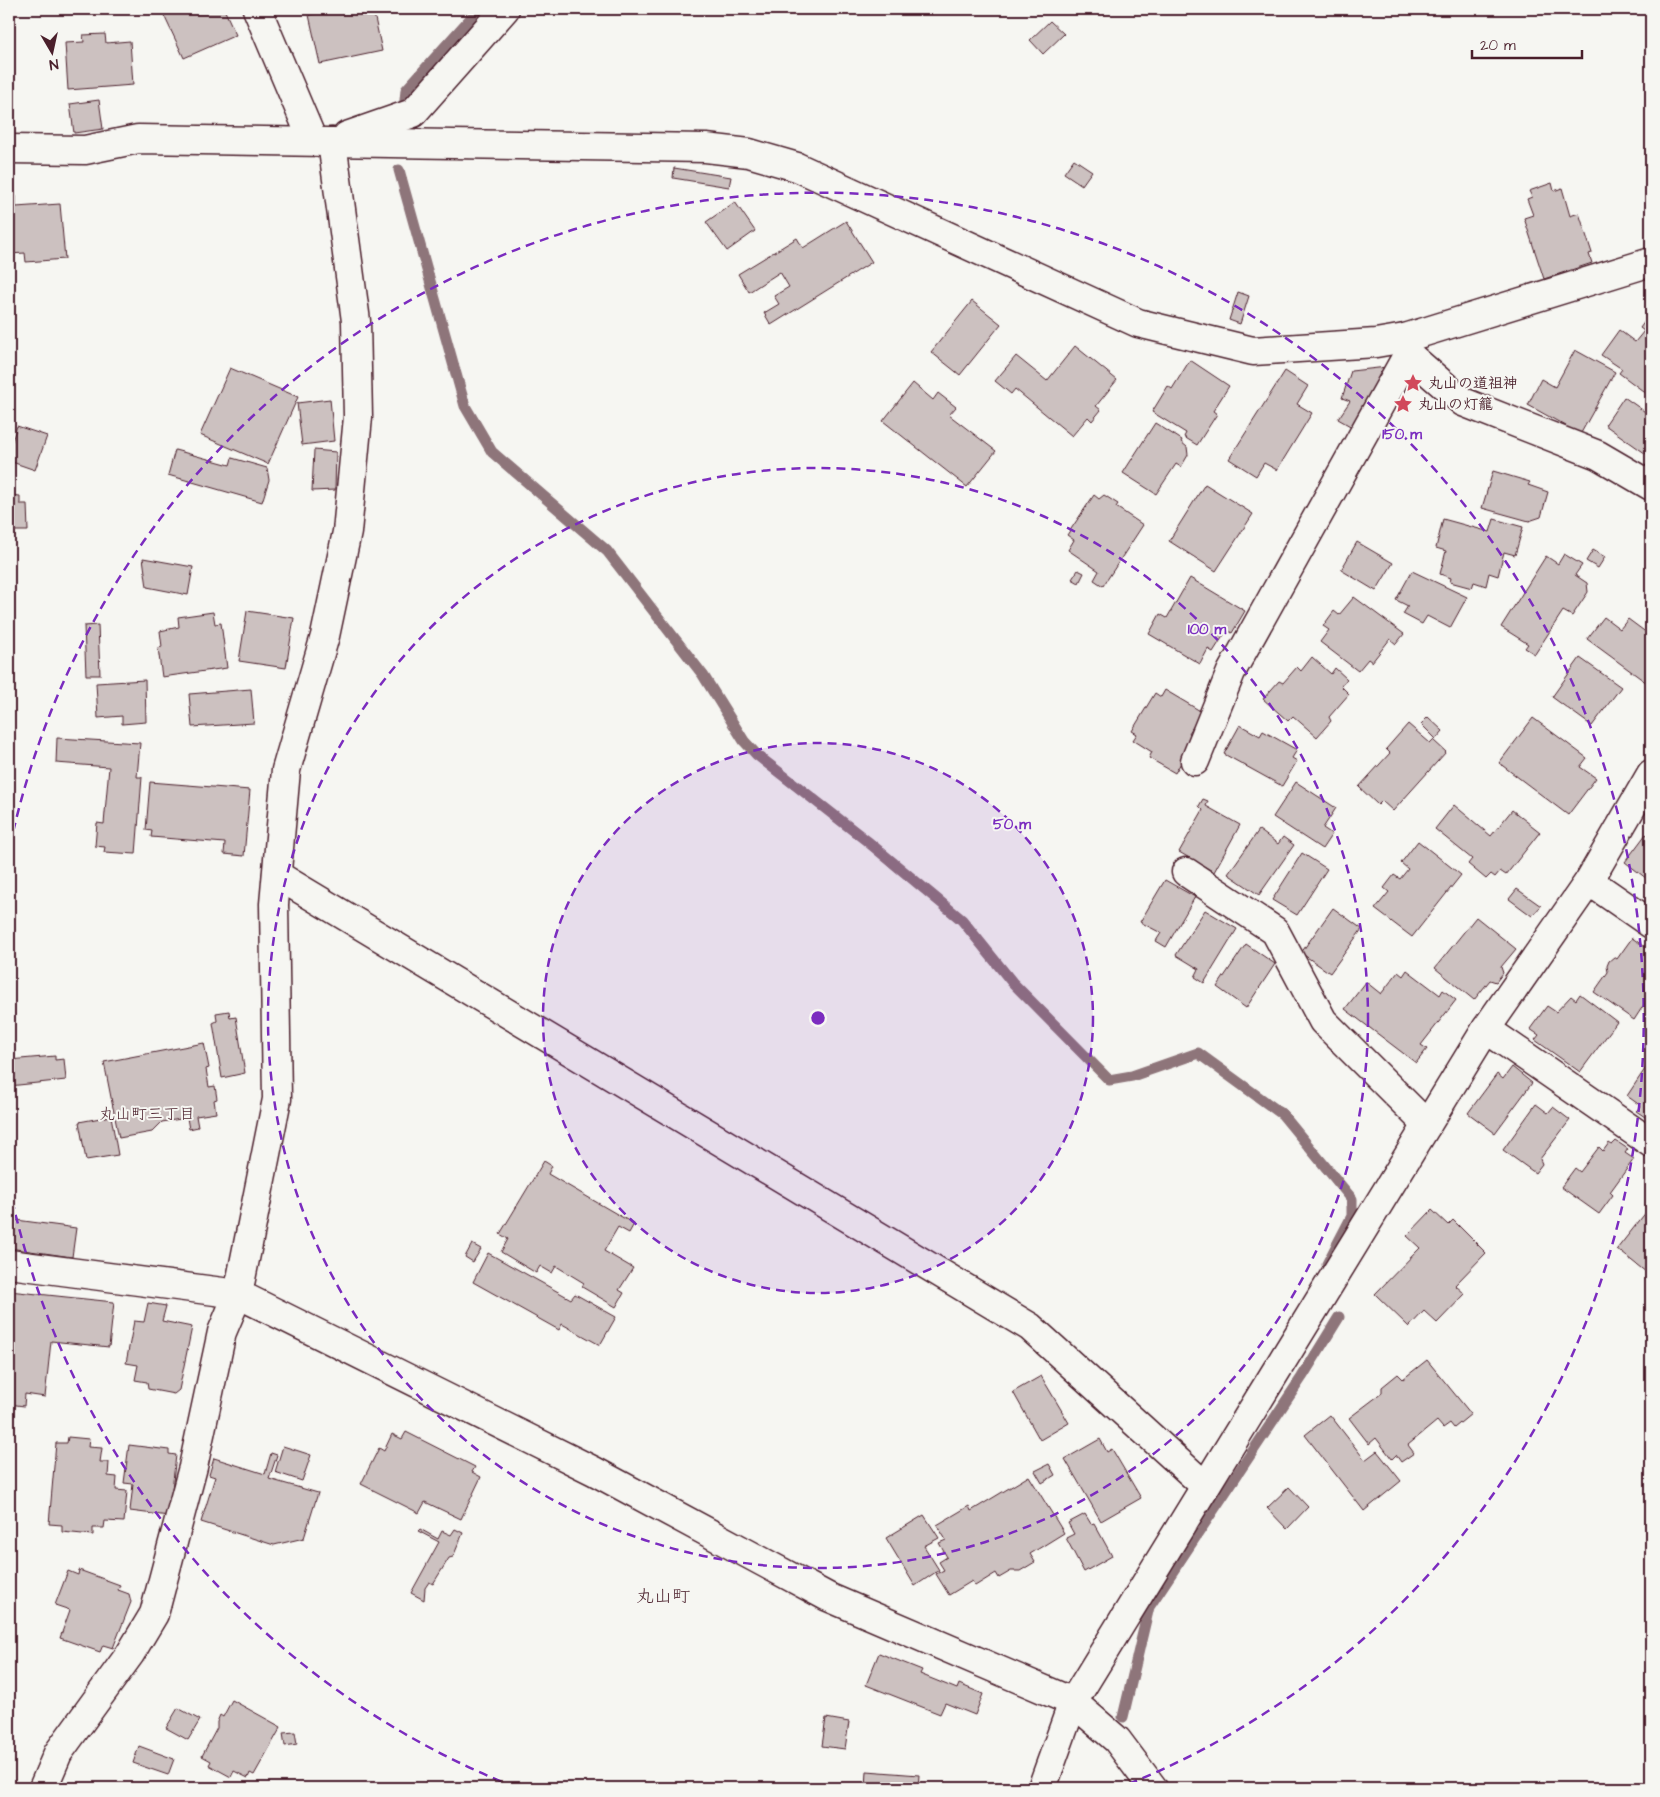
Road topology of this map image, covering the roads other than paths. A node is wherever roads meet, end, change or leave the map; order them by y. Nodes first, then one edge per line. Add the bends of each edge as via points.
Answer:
1 (257, 9) edge
2 (505, 9) edge
3 (322, 142) junction
4 (9, 149) edge
5 (1651, 262) edge
6 (1407, 346) junction
7 (1651, 486) edge
8 (1195, 761) dead end
9 (1651, 774) edge
10 (1186, 872) dead end
11 (277, 875) junction
12 (1589, 882) junction
13 (1651, 924) edge
14 (1486, 1030) junction
15 (1427, 1125) junction
16 (1651, 1143) edge
17 (9, 1264) edge
18 (238, 1294) junction
19 (1204, 1485) junction
20 (1073, 1702) junction
21 (43, 1788) edge
22 (1042, 1788) edge
23 (1153, 1788) edge

1 - 3 street
2 - 3 street via 413,113
3 - 4 street via 138,139 85,150
3 - 6 street via 706,148 749,153 797,167 1138,323 1253,351 1376,343
3 - 11 street via 356,321 358,417 347,532 327,627 286,770
5 - 6 street
6 - 7 street via 1463,402 1598,455
6 - 8 street via 1231,672
9 - 12 street
10 - 15 street via 1275,931 1323,1021
11 - 18 street via 274,904 277,1099
11 - 19 street via 1030,1327
12 - 13 street
12 - 14 street
14 - 15 street
14 - 16 street
15 - 19 street
17 - 18 street
18 - 20 street via 594,1471 828,1597
18 - 21 street via 222,1332 193,1467 154,1614 130,1654 58,1754
19 - 20 street
20 - 22 street
20 - 23 street via 1117,1740

